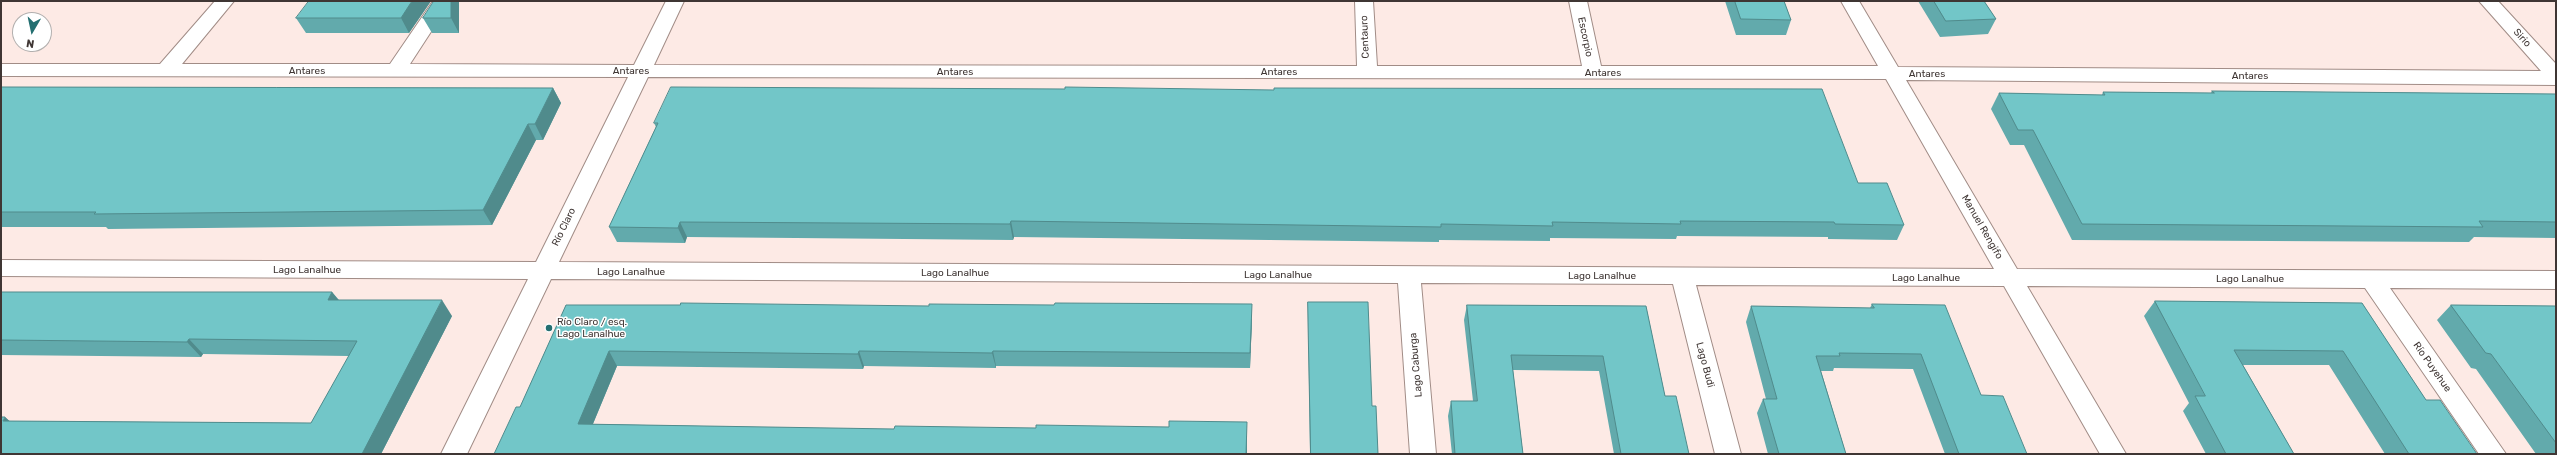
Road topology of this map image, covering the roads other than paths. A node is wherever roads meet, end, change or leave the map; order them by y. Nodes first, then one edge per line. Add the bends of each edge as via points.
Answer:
1 (225, 1) edge
2 (442, 1) edge
3 (675, 1) edge
4 (1364, 1) edge
5 (1578, 1) edge
6 (1850, 1) edge
7 (2488, 1) edge
8 (1, 70) edge
9 (165, 70) junction
10 (394, 71) junction
11 (641, 71) junction
12 (1367, 72) junction
13 (1593, 73) junction
14 (1892, 73) junction
15 (2556, 77) edge
16 (1, 268) edge
17 (542, 271) junction
18 (1409, 275) junction
19 (1683, 277) junction
20 (2012, 278) junction
21 (2371, 279) junction
22 (2556, 280) edge
23 (454, 454) edge
24 (1423, 454) edge
25 (1728, 454) edge
26 (2113, 454) edge
27 (2493, 454) edge

1 - 9 street
2 - 10 street
3 - 11 street, Río Claro
4 - 12 street, Centauro
5 - 13 street, Escorpio
6 - 14 street, Manuel Rengifo
7 - 15 street, Sirio
8 - 9 street, Antares
9 - 10 street, Antares
10 - 11 street, Antares
11 - 12 street, Antares
11 - 17 street, Río Claro
12 - 13 street, Antares
13 - 14 street, Antares
14 - 15 street, Antares
14 - 20 street, Manuel Rengifo
16 - 17 street, Lago Lanalhue
17 - 18 street, Lago Lanalhue
17 - 23 street, Río Claro
18 - 19 street, Lago Lanalhue
18 - 24 street, Lago Caburga
19 - 20 street, Lago Lanalhue
19 - 25 street, Lago Budi
20 - 21 street, Lago Lanalhue
20 - 26 street, Manuel Rengifo
21 - 22 street, Lago Lanalhue
21 - 27 street, Río Puyehue

